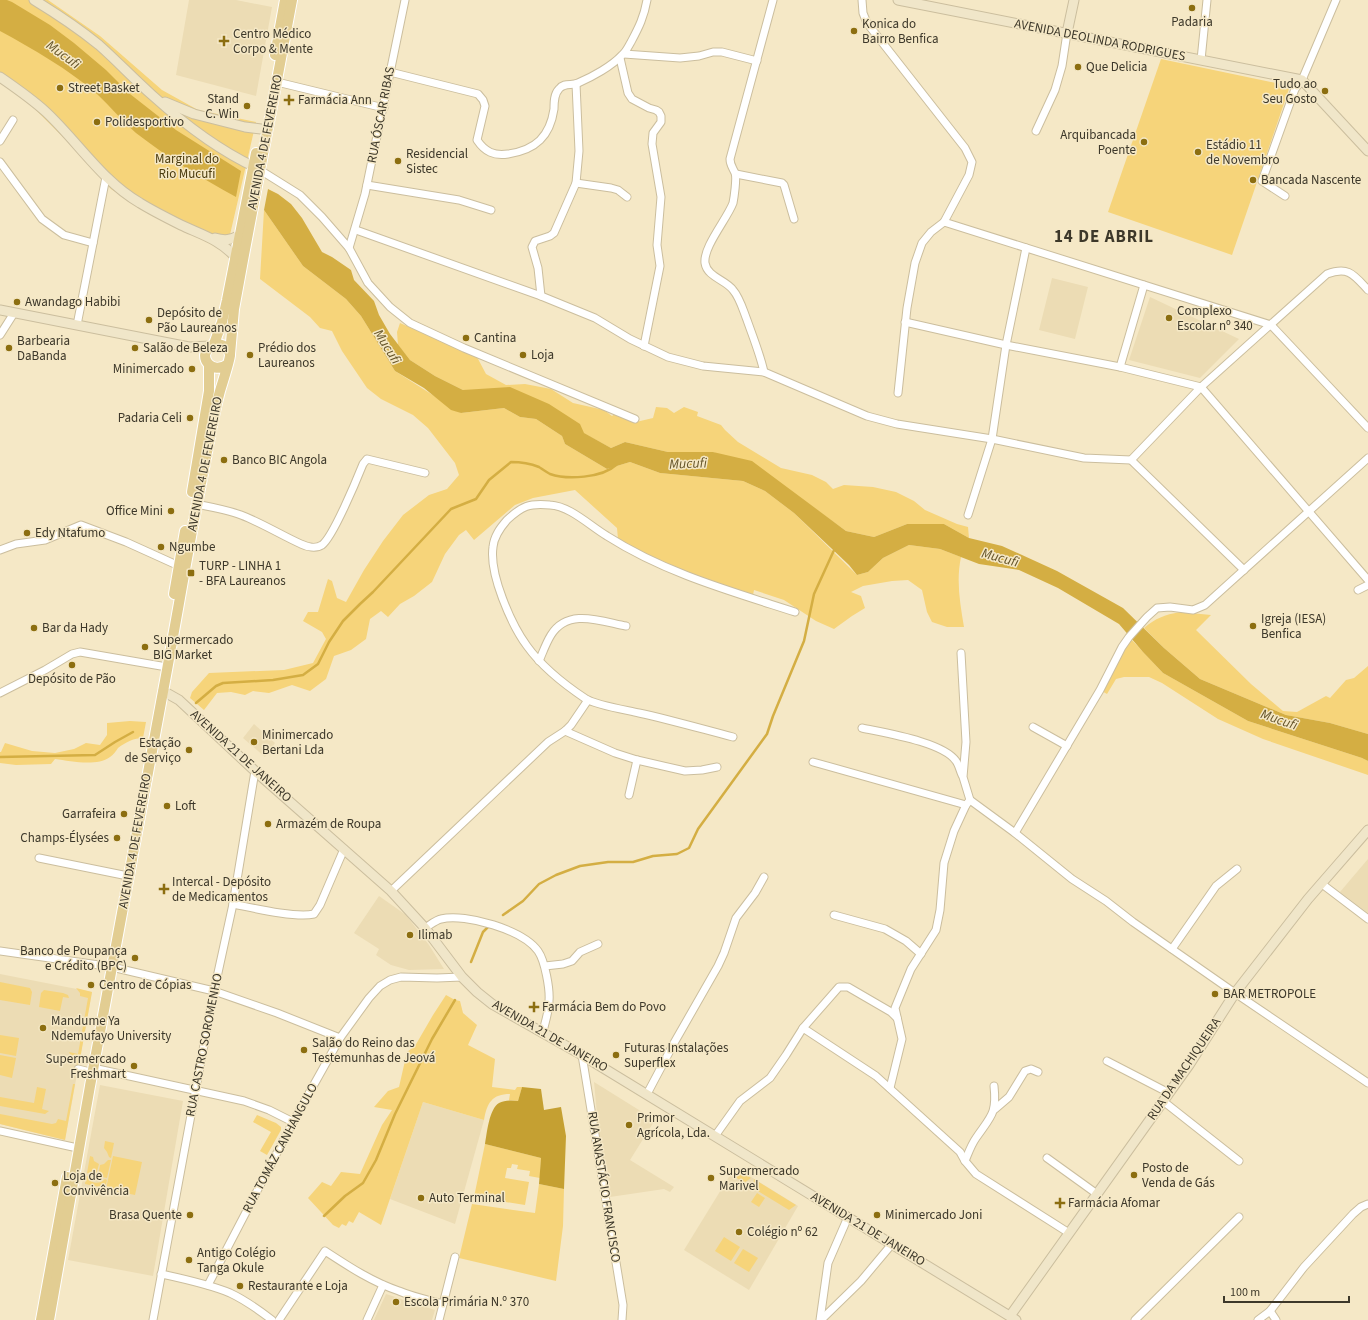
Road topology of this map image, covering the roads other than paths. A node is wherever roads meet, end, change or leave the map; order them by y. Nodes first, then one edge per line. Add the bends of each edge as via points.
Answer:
1 (34, 0) edge
2 (285, 0) edge
3 (292, 0) edge
4 (404, 0) edge
5 (647, 0) edge
6 (773, 0) edge
7 (862, 0) edge
8 (898, 0) edge
9 (1074, 0) edge
10 (1207, 0) edge
11 (1336, 0) edge
12 (1067, 33) junction
13 (622, 56) junction
14 (1201, 60) junction
15 (757, 61) junction
16 (390, 72) junction
17 (0, 77) edge
18 (1302, 80) junction
19 (277, 82) junction
20 (576, 84) junction
21 (152, 96) junction
22 (384, 108) junction
23 (13, 120) dead end
24 (261, 129) junction
25 (1036, 130) dead end
26 (0, 141) edge
27 (1366, 146) edge
28 (0, 163) edge
29 (257, 171) junction
30 (736, 174) junction
31 (106, 177) junction
32 (576, 183) junction
33 (367, 184) junction
34 (1285, 196) dead end
35 (627, 198) dead end
36 (249, 208) junction
37 (491, 210) dead end
38 (794, 219) dead end
39 (944, 222) junction
40 (356, 230) junction
41 (202, 234) junction
42 (240, 235) junction
43 (93, 243) junction
44 (349, 248) junction
45 (1026, 248) junction
46 (235, 257) junction
47 (1144, 285) junction
48 (1368, 290) edge
49 (541, 296) junction
50 (0, 310) edge
51 (14, 312) junction
52 (905, 322) junction
53 (77, 325) junction
54 (1271, 325) junction
55 (0, 335) edge
56 (213, 345) junction
57 (1006, 345) junction
58 (644, 346) junction
59 (189, 347) junction
60 (229, 359) junction
61 (208, 364) junction
62 (1120, 367) junction
63 (764, 372) junction
64 (1201, 387) junction
65 (898, 393) dead end
66 (635, 419) dead end
67 (1368, 428) edge
68 (992, 439) junction
69 (1368, 458) edge
70 (1131, 460) junction
71 (425, 473) dead end
72 (196, 504) junction
73 (1308, 511) junction
74 (968, 515) dead end
75 (0, 550) edge
76 (179, 566) junction
77 (1244, 570) junction
78 (1368, 580) edge
79 (1368, 585) edge
80 (1358, 590) dead end
81 (795, 612) dead end
82 (626, 626) dead end
83 (961, 653) dead end
84 (540, 661) junction
85 (162, 666) junction
86 (163, 691) junction
87 (0, 693) edge
88 (588, 700) junction
89 (1033, 727) dead end
90 (862, 728) dead end
91 (565, 731) junction
92 (733, 737) dead end
93 (1067, 746) junction
94 (637, 760) junction
95 (813, 762) dead end
96 (717, 767) dead end
97 (255, 771) junction
98 (963, 777) junction
99 (629, 795) dead end
100 (968, 802) junction
101 (1368, 830) edge
102 (1015, 833) junction
103 (344, 849) junction
104 (39, 858) dead end
105 (1237, 869) dead end
106 (123, 875) junction
107 (764, 877) dead end
108 (1322, 884) junction
109 (391, 890) junction
110 (233, 904) junction
111 (834, 915) dead end
112 (1368, 919) edge
113 (425, 928) junction
114 (598, 944) dead end
115 (1172, 949) junction
116 (0, 950) edge
117 (921, 954) junction
118 (109, 966) junction
119 (545, 966) junction
120 (462, 977) junction
121 (214, 991) junction
122 (1235, 993) junction
123 (899, 1019) junction
124 (803, 1028) junction
125 (543, 1032) junction
126 (340, 1038) junction
127 (582, 1055) junction
128 (1107, 1062) dead end
129 (86, 1069) junction
130 (1038, 1072) dead end
131 (1368, 1083) edge
132 (994, 1086) dead end
133 (890, 1088) junction
134 (196, 1090) junction
135 (647, 1094) junction
136 (1166, 1097) junction
137 (994, 1109) junction
138 (293, 1122) junction
139 (0, 1130) edge
140 (715, 1136) junction
141 (73, 1147) junction
142 (1047, 1158) dead end
143 (965, 1161) junction
144 (1239, 1161) dead end
145 (1097, 1194) junction
146 (1368, 1204) edge
147 (848, 1217) junction
148 (1239, 1217) dead end
149 (1069, 1233) junction
150 (892, 1244) junction
151 (455, 1257) dead end
152 (161, 1274) junction
153 (383, 1285) junction
154 (208, 1286) junction
155 (443, 1304) junction
156 (1270, 1311) junction
157 (1011, 1319) edge
158 (41, 1320) edge
159 (49, 1320) edge
160 (153, 1320) edge
161 (272, 1320) edge
162 (279, 1320) edge
163 (367, 1320) edge
164 (439, 1320) edge
165 (622, 1320) edge
166 (821, 1320) edge
167 (1135, 1320) edge
168 (1258, 1320) edge
169 (1276, 1320) edge

1 - 21 street via 62,17 99,46
2 - 24 main road, AVENIDA 4 DE FEVEREIRO
3 - 19 main road, AVENIDA 4 DE FEVEREIRO
4 - 16 street, RUA ÓSCAR RIBAS
5 - 13 street via 640,25
6 - 15 street
7 - 39 street via 867,23 966,148 972,162 969,175
8 - 12 street, AVENIDA DEOLINDA RODRIGUES
9 - 12 street
10 - 14 street
11 - 18 street
12 - 14 street, AVENIDA DEOLINDA RODRIGUES
12 - 25 street via 1055,90
13 - 15 street via 680,58 722,52
13 - 20 street via 595,75
13 - 58 street via 628,92 632,99 656,110 661,116 661,122 653,133 652,144 661,197 657,245 660,266
14 - 18 street, AVENIDA DEOLINDA RODRIGUES
15 - 30 street via 730,159
16 - 20 street via 478,94 485,106 477,140 483,148 494,154 522,152 543,138 552,122 556,93 566,84
16 - 22 street, RUA ÓSCAR RIBAS
17 - 31 street via 46,112
18 - 27 street
18 - 34 street via 1295,89 1262,181
19 - 22 street
19 - 29 main road, AVENIDA 4 DE FEVEREIRO
20 - 32 street via 579,151
21 - 24 street via 194,114
21 - 29 street via 192,128
22 - 33 street, RUA ÓSCAR RIBAS
23 - 26 street
24 - 29 main road, AVENIDA 4 DE FEVEREIRO
28 - 43 street via 42,218 64,235
29 - 36 main road, AVENIDA 4 DE FEVEREIRO
29 - 44 street via 300,195
30 - 38 street via 782,183
30 - 63 street via 733,202 714,234 705,263 708,270 733,289 760,353
31 - 41 street via 139,203
31 - 43 street
32 - 35 street via 618,190
32 - 49 street via 554,233 533,243
33 - 37 street via 459,200
33 - 40 street, RUA ÓSCAR RIBAS
36 - 42 main road, AVENIDA 4 DE FEVEREIRO
36 - 60 main road, AVENIDA 4 DE FEVEREIRO
39 - 45 street
39 - 52 street via 922,243 915,263
40 - 44 street, RUA ÓSCAR RIBAS
40 - 49 street
41 - 42 street via 223,240 232,240
41 - 46 street via 221,243
42 - 46 main road, AVENIDA 4 DE FEVEREIRO
43 - 53 street
44 - 66 street via 368,283 390,307 410,323
45 - 47 street
45 - 57 street
46 - 56 main road, AVENIDA 4 DE FEVEREIRO via 224,315
47 - 54 street
47 - 62 street
48 - 54 street via 1352,273 1338,270 1327,274
49 - 58 street via 595,318
50 - 51 street
51 - 53 street
51 - 55 street
52 - 57 street
52 - 65 street
53 - 59 street
54 - 64 street
54 - 67 street
56 - 59 street
56 - 60 main road via 219,344 226,348
56 - 61 main road, AVENIDA 4 DE FEVEREIRO via 208,348 205,355
57 - 62 street
57 - 68 street
58 - 63 street via 668,357 703,366
59 - 61 street
60 - 61 main road via 221,368 213,368
60 - 72 main road, AVENIDA 4 DE FEVEREIRO
61 - 76 main road, AVENIDA 4 DE FEVEREIRO via 209,391
62 - 64 street
63 - 68 street via 867,416 897,424
64 - 70 street
64 - 73 street
68 - 70 street via 1084,458
68 - 74 street
69 - 73 street
70 - 77 street
71 - 72 street via 367,459 328,539 315,547 305,546 240,515
72 - 86 main road, AVENIDA 4 DE FEVEREIRO
73 - 77 street
73 - 78 street
75 - 76 street via 16,544 45,540 81,524
76 - 85 main road, AVENIDA 4 DE FEVEREIRO
77 - 93 street via 1204,605 1193,610 1170,606 1157,608 1147,617 1122,647
79 - 80 street
81 - 84 street via 683,575 624,547 573,512 553,505 532,504 519,509 501,526 495,537 492,562 504,602 516,628
82 - 84 street via 581,618 567,620 551,636
83 - 98 street via 966,742
84 - 88 street via 565,684
85 - 87 street via 80,652
85 - 106 main road, AVENIDA 4 DE FEVEREIRO
86 - 97 street, AVENIDA 21 DE JANEIRO via 179,700
86 - 118 main road, AVENIDA 4 DE FEVEREIRO
88 - 91 street
88 - 92 street
89 - 93 street
90 - 98 street via 928,744 942,750 956,761
91 - 94 street
91 - 109 street via 548,742
93 - 102 street
94 - 96 street via 685,771
94 - 99 street
95 - 100 street
97 - 103 street, AVENIDA 21 DE JANEIRO
97 - 110 street, RUA CASTRO SOROMENHO
98 - 100 street
100 - 102 street
100 - 117 street via 954,832 944,863 936,930
101 - 108 street, RUA DA MACHIQUEIRA
102 - 115 street via 1072,879
103 - 109 street, AVENIDA 21 DE JANEIRO
103 - 110 street via 314,914 286,913
104 - 106 street
105 - 115 street via 1216,886
106 - 118 main road, AVENIDA 4 DE FEVEREIRO
107 - 135 street via 736,918 718,966
108 - 112 street
108 - 122 street, RUA DA MACHIQUEIRA
109 - 113 street, AVENIDA 21 DE JANEIRO
110 - 121 street, RUA CASTRO SOROMENHO
111 - 117 street via 885,929 906,941
113 - 119 street via 440,919 488,922 523,938 537,950
113 - 120 street, AVENIDA 21 DE JANEIRO
114 - 119 street via 580,952 568,962
115 - 122 street
116 - 118 street
117 - 123 street via 911,969 895,1008
118 - 121 street
118 - 129 main road, AVENIDA 4 DE FEVEREIRO
119 - 125 street via 550,1002
120 - 125 street, AVENIDA 21 DE JANEIRO via 492,1004
120 - 126 street, RUA TOMÁZ CANHANGULO via 401,977 390,980 369,998
121 - 126 street
121 - 134 street, RUA CASTRO SOROMENHO
122 - 131 street
122 - 136 street, RUA DA MACHIQUEIRA
123 - 124 street via 848,987 839,987
123 - 133 street via 902,1039
124 - 133 street
124 - 140 street via 770,1078 740,1101
125 - 127 street, AVENIDA 21 DE JANEIRO
126 - 138 street, RUA TOMÁZ CANHANGULO
127 - 135 street, AVENIDA 21 DE JANEIRO
127 - 165 street, RUA ANASTÁCIO FRANCISCO via 624,1305
128 - 136 street
129 - 134 street
129 - 141 main road, AVENIDA 4 DE FEVEREIRO
129 - 159 main road, AVENIDA 4 DE FEVEREIRO
130 - 137 street via 1031,1069 1025,1071 1009,1097
132 - 137 street
133 - 143 street via 960,1152
134 - 138 street via 244,1101
134 - 152 street, RUA CASTRO SOROMENHO
135 - 140 street, AVENIDA 21 DE JANEIRO
136 - 144 street
136 - 145 street, RUA DA MACHIQUEIRA
137 - 143 street
138 - 154 street, RUA TOMÁZ CANHANGULO
139 - 141 street
140 - 147 street, AVENIDA 21 DE JANEIRO
141 - 158 main road, AVENIDA 4 DE FEVEREIRO
142 - 145 street
143 - 149 street via 976,1174
145 - 149 street, RUA DA MACHIQUEIRA
146 - 156 street via 1353,1214 1304,1267
147 - 150 street, AVENIDA 21 DE JANEIRO
147 - 166 street via 828,1262
148 - 167 street
149 - 157 street, RUA DA MACHIQUEIRA
150 - 157 street, AVENIDA 21 DE JANEIRO
150 - 166 street
151 - 155 street
152 - 154 street
152 - 160 street, RUA CASTRO SOROMENHO
153 - 155 street
153 - 162 street via 325,1251
153 - 163 street
154 - 161 street via 230,1293
155 - 164 street
156 - 168 street
156 - 169 street

